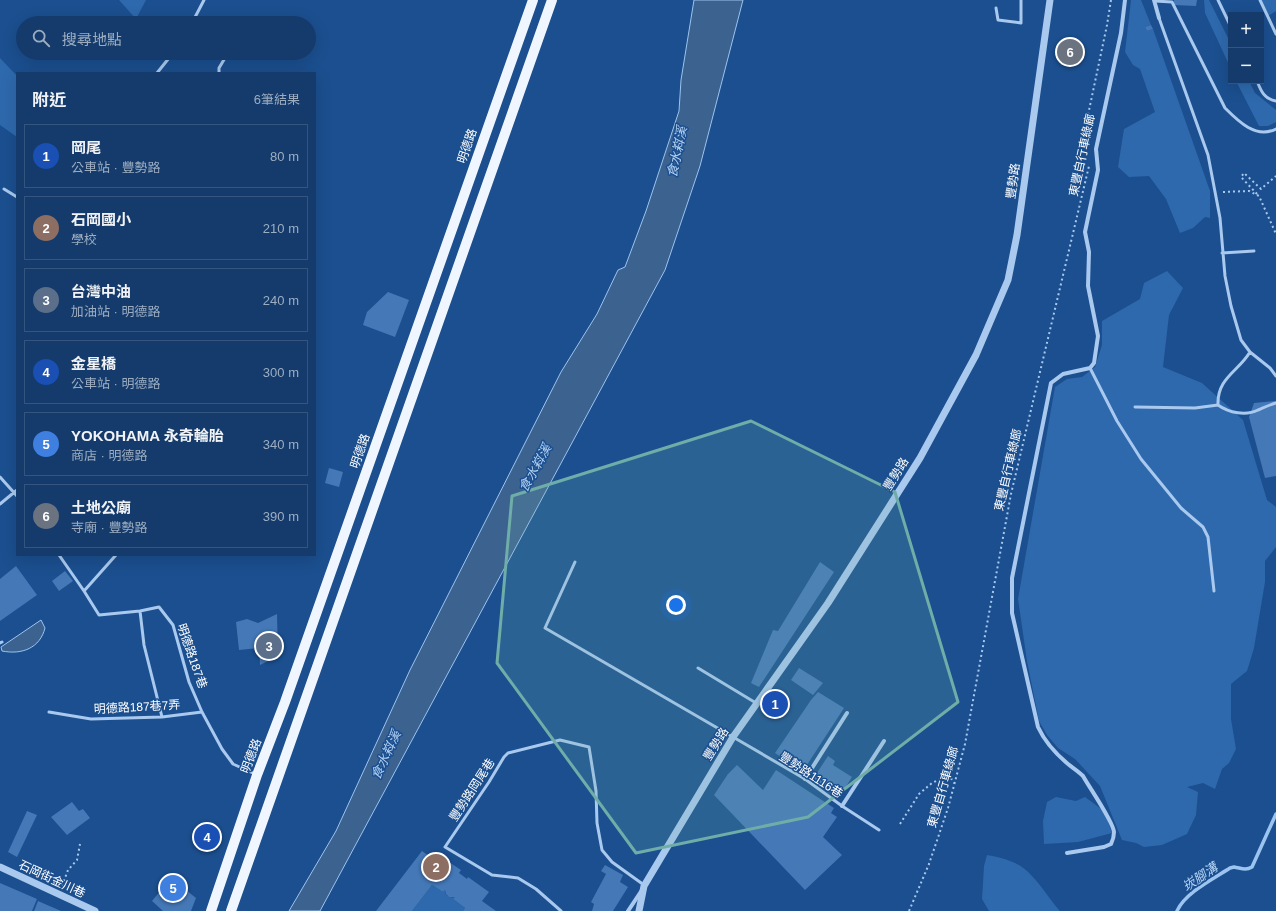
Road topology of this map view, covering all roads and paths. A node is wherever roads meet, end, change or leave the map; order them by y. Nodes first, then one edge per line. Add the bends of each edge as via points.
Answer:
1 (204, 0) edge
2 (533, 0) edge
3 (552, 0) edge
4 (1021, 0) edge
5 (1050, 0) edge
6 (1111, 0) edge
7 (1125, 0) edge
8 (1154, 0) edge
9 (1218, 0) edge
10 (1260, 0) edge
11 (996, 8) dead end
12 (196, 16) edge
13 (1159, 18) joint
14 (1228, 21) edge
15 (1276, 34) edge
16 (167, 60) edge
17 (224, 60) edge
18 (158, 72) edge
19 (219, 72) edge
20 (1258, 84) edge
21 (1276, 101) edge
22 (1276, 129) edge
23 (1090, 144) dead end
24 (1090, 164) dead end
25 (1276, 176) edge
26 (4, 189) dead end
27 (1216, 192) junction
28 (16, 196) edge
29 (1259, 196) junction
30 (1276, 234) edge
31 (1254, 251) dead end
32 (1222, 253) junction
33 (1250, 352) junction
34 (1090, 368) junction
35 (1276, 376) edge
36 (1276, 403) edge
37 (1218, 405) junction
38 (1135, 407) dead end
39 (0, 477) edge
40 (16, 491) edge
41 (0, 504) edge
42 (60, 556) edge
43 (115, 556) edge
44 (575, 562) dead end
45 (84, 591) junction
46 (1214, 591) dead end
47 (324, 592) junction
48 (342, 597) junction
49 (140, 611) junction
50 (698, 668) dead end
51 (757, 704) junction
52 (49, 712) dead end
53 (202, 712) junction
54 (847, 713) dead end
55 (162, 717) junction
56 (733, 736) junction
57 (884, 741) dead end
58 (257, 775) junction
59 (804, 779) junction
60 (954, 783) junction
61 (842, 806) junction
62 (900, 824) dead end
63 (879, 830) dead end
64 (80, 844) dead end
65 (1067, 853) dead end
66 (0, 867) edge
67 (644, 886) junction
68 (59, 894) junction
69 (96, 911) edge
70 (211, 911) edge
71 (231, 911) edge
72 (561, 911) edge
73 (628, 911) edge
74 (639, 911) edge
75 (909, 911) edge

1 - 12 lane
2 - 47 main road, 明德路
3 - 48 main road
4 - 11 lane via 1021,23 998,20
5 - 51 street, 豐勢路 via 1017,235 1008,280 995,314 976,356 920,458 828,603
6 - 23 path via 1084,134
7 - 34 street via 1122,33 1096,149 1098,170 1085,232 1089,252 1088,286 1098,336 1094,363
8 - 13 street
8 - 22 lane via 1172,2 1225,108 1251,130 1269,133
9 - 14 lane
10 - 15 lane
13 - 27 lane via 1208,155
16 - 18 lane
17 - 19 lane
20 - 21 lane via 1263,95
24 - 60 path, 東豐自行車綠廊 via 1011,494 965,744
25 - 29 path via 1261,189 1244,173 1241,177
26 - 28 lane
27 - 29 path via 1249,191
27 - 32 lane
29 - 30 path
31 - 32 lane
32 - 33 lane via 1231,306 1241,340
33 - 35 lane
33 - 37 lane via 1223,382
34 - 46 lane via 1117,421 1142,459 1181,508 1206,532
34 - 65 street via 1063,374 1051,383 1012,588 1012,613 1038,727 1043,737 1083,776 1114,831 1111,844
36 - 37 lane via 1247,413 1233,412
37 - 38 lane via 1195,408
39 - 40 lane
40 - 41 lane
42 - 45 lane, 明德路187巷
43 - 45 lane
44 - 56 lane via 545,628
45 - 49 lane, 明德路187巷 via 100,615
47 - 48 main road
47 - 58 main road, 明德路
48 - 71 main road
49 - 53 lane, 明德路187巷 via 159,607 173,625 189,682
49 - 55 lane via 144,645
50 - 51 lane
51 - 56 street, 豐勢路
52 - 55 lane, 明德路187巷7弄 via 91,719
53 - 55 lane, 明德路187巷7弄
53 - 58 lane, 明德路187巷 via 233,764
54 - 59 street
56 - 59 lane, 豐勢路1116巷
56 - 67 street, 豐勢路
57 - 61 street
58 - 70 main road, 明德路
59 - 61 lane, 豐勢路1116巷
60 - 62 path via 949,775 932,783 919,794
60 - 75 path, 東豐自行車綠廊 via 929,864
61 - 63 lane, 豐勢路1116巷
64 - 68 path via 77,860 68,870
66 - 68 street, 石岡街金川巷
67 - 72 lane, 豐勢路岡尾巷 via 612,862 602,850 589,747 560,740 508,753 445,847 492,875 518,878 536,889
67 - 73 street
67 - 74 street, 豐勢路
68 - 69 street, 石岡街金川巷

